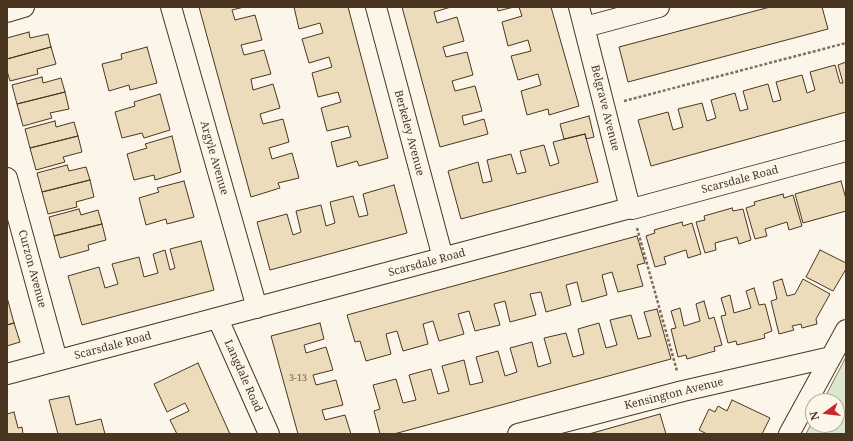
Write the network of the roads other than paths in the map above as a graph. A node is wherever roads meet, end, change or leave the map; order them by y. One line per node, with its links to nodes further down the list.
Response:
1 (24, 7): 6 (street)
2 (171, 7): 12 (street, Argyle Avenue)
3 (376, 7): 11 (street, Berkeley Avenue)
4 (579, 7): 7 (street, Belgrave Avenue)
5 (659, 7): 7 (street)
6 (7, 12)
7 (584, 27): 10 (street, Belgrave Avenue)
8 (846, 151): 10 (street, Scarsdale Road)
9 (7, 178): 16 (street, Curzon Avenue)
10 (631, 209): 11 (street, Scarsdale Road)
11 (443, 258): 12 (street, Scarsdale Road)
12 (257, 308): 13 (street, Scarsdale Road)
13 (218, 319): 16 (street, Scarsdale Road); 18 (street, Langdale Road)
14 (846, 330): 15 (street)
15 (831, 358): 19 (street, Kensington Avenue); 20 (street)
16 (57, 360): 17 (street, Scarsdale Road)
17 (7, 374)
18 (269, 434)
19 (518, 434)
20 (789, 434)

